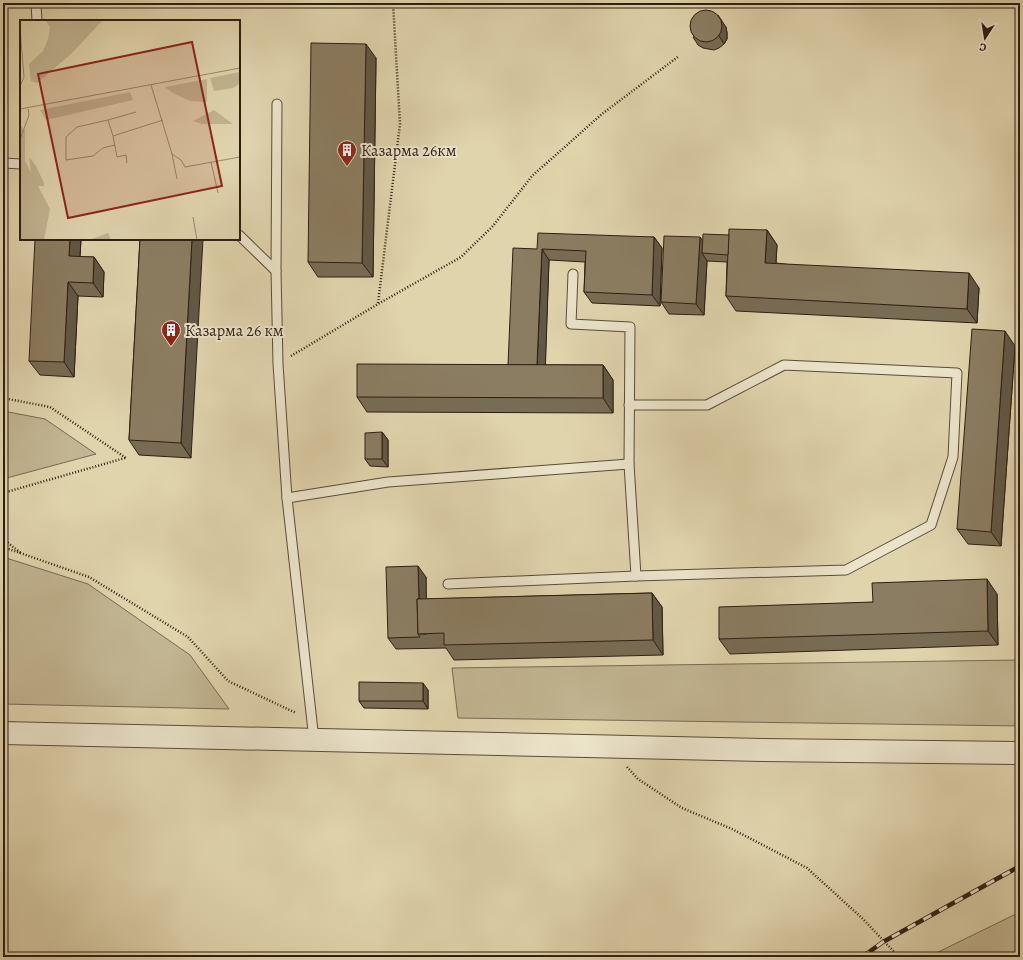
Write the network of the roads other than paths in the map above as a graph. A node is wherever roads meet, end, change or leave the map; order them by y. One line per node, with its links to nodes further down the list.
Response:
1 (36, 3): 2 (lane)
2 (36, 20)
3 (276, 104): 7 (lane)
4 (3, 164): 5 (lane)
5 (20, 164)
6 (240, 237): 7 (lane)
7 (276, 271): 11 (lane)
8 (572, 274): 9 (lane)
9 (629, 405): 10 (lane); 12 (lane)
10 (629, 464): 11 (lane); 12 (lane)
11 (287, 498): 14 (lane)
12 (636, 576): 13 (lane)
13 (448, 584)
14 (313, 730): 15 (street); 16 (street)
15 (3, 733)
16 (1020, 753)

